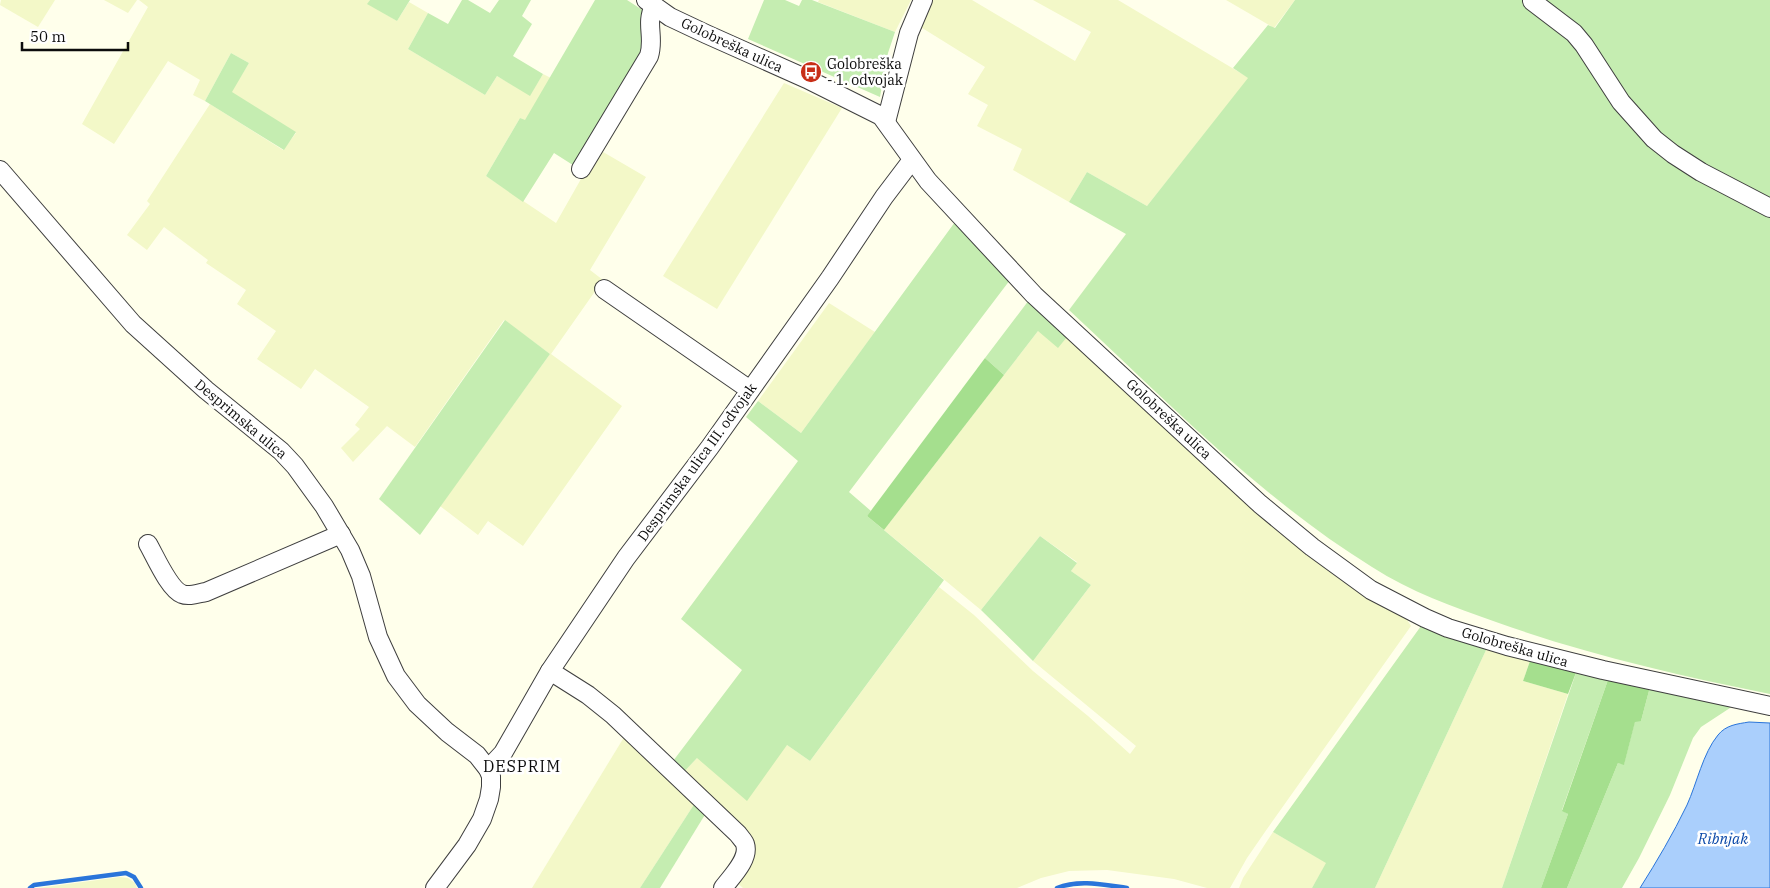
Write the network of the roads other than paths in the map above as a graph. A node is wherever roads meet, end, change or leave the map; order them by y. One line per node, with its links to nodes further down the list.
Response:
1 (923, 0): 4 (street)
2 (1532, 1): 8 (street)
3 (650, 3): 4 (street, Golobreška ulica); 7 (street)
4 (886, 122): 5 (street, Golobreška ulica)
5 (912, 160): 10 (street, Desprimska ulica III. odvojak); 14 (street, Golobreška ulica)
6 (0, 170): 11 (street, Desprimska ulica)
7 (581, 170)
8 (1770, 208)
9 (604, 289): 10 (street)
10 (750, 390): 13 (street, Desprimska ulica III. odvojak)
11 (341, 534): 12 (street); 15 (street, Desprimska ulica)
12 (148, 544)
13 (550, 671): 15 (street, Desprimska ulica III. odvojak); 17 (street)
14 (1770, 706)
15 (488, 768): 16 (street)
16 (435, 888)
17 (723, 888)

